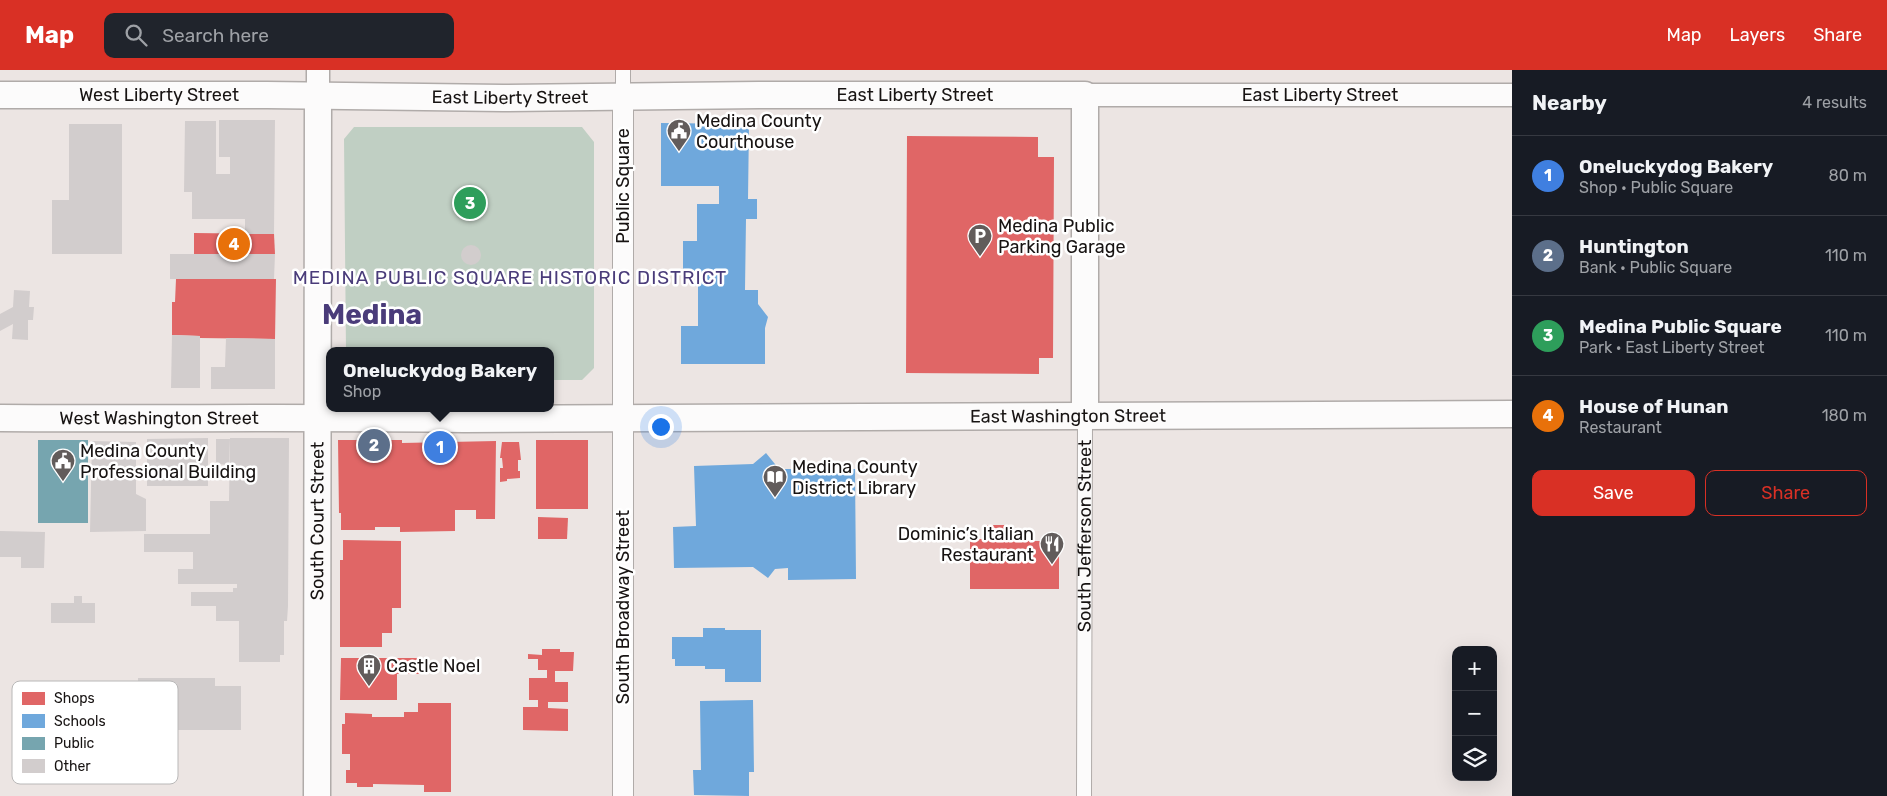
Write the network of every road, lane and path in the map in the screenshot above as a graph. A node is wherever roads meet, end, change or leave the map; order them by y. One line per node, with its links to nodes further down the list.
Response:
1 (318, 70): 6 (main road)
2 (623, 70): 7 (street)
3 (0, 95): 6 (highway, West Liberty Street)
4 (1085, 95): 5 (main road, East Liberty Street); 7 (highway, East Liberty Street); 9 (highway, South Jefferson Street)
5 (1512, 95)
6 (318, 97): 7 (highway, East Liberty Street); 10 (highway, South Court Street)
7 (623, 97): 12 (main road, Public Square)
8 (1512, 414): 9 (highway, East Washington Street)
9 (1085, 416): 12 (highway, East Washington Street); 15 (street, South Jefferson Street)
10 (317, 417): 11 (highway, West Washington Street); 12 (highway); 13 (highway, South Court Street)
11 (0, 418)
12 (624, 418): 14 (main road, South Broadway Street)
13 (317, 796)
14 (623, 796)
15 (1084, 796)

